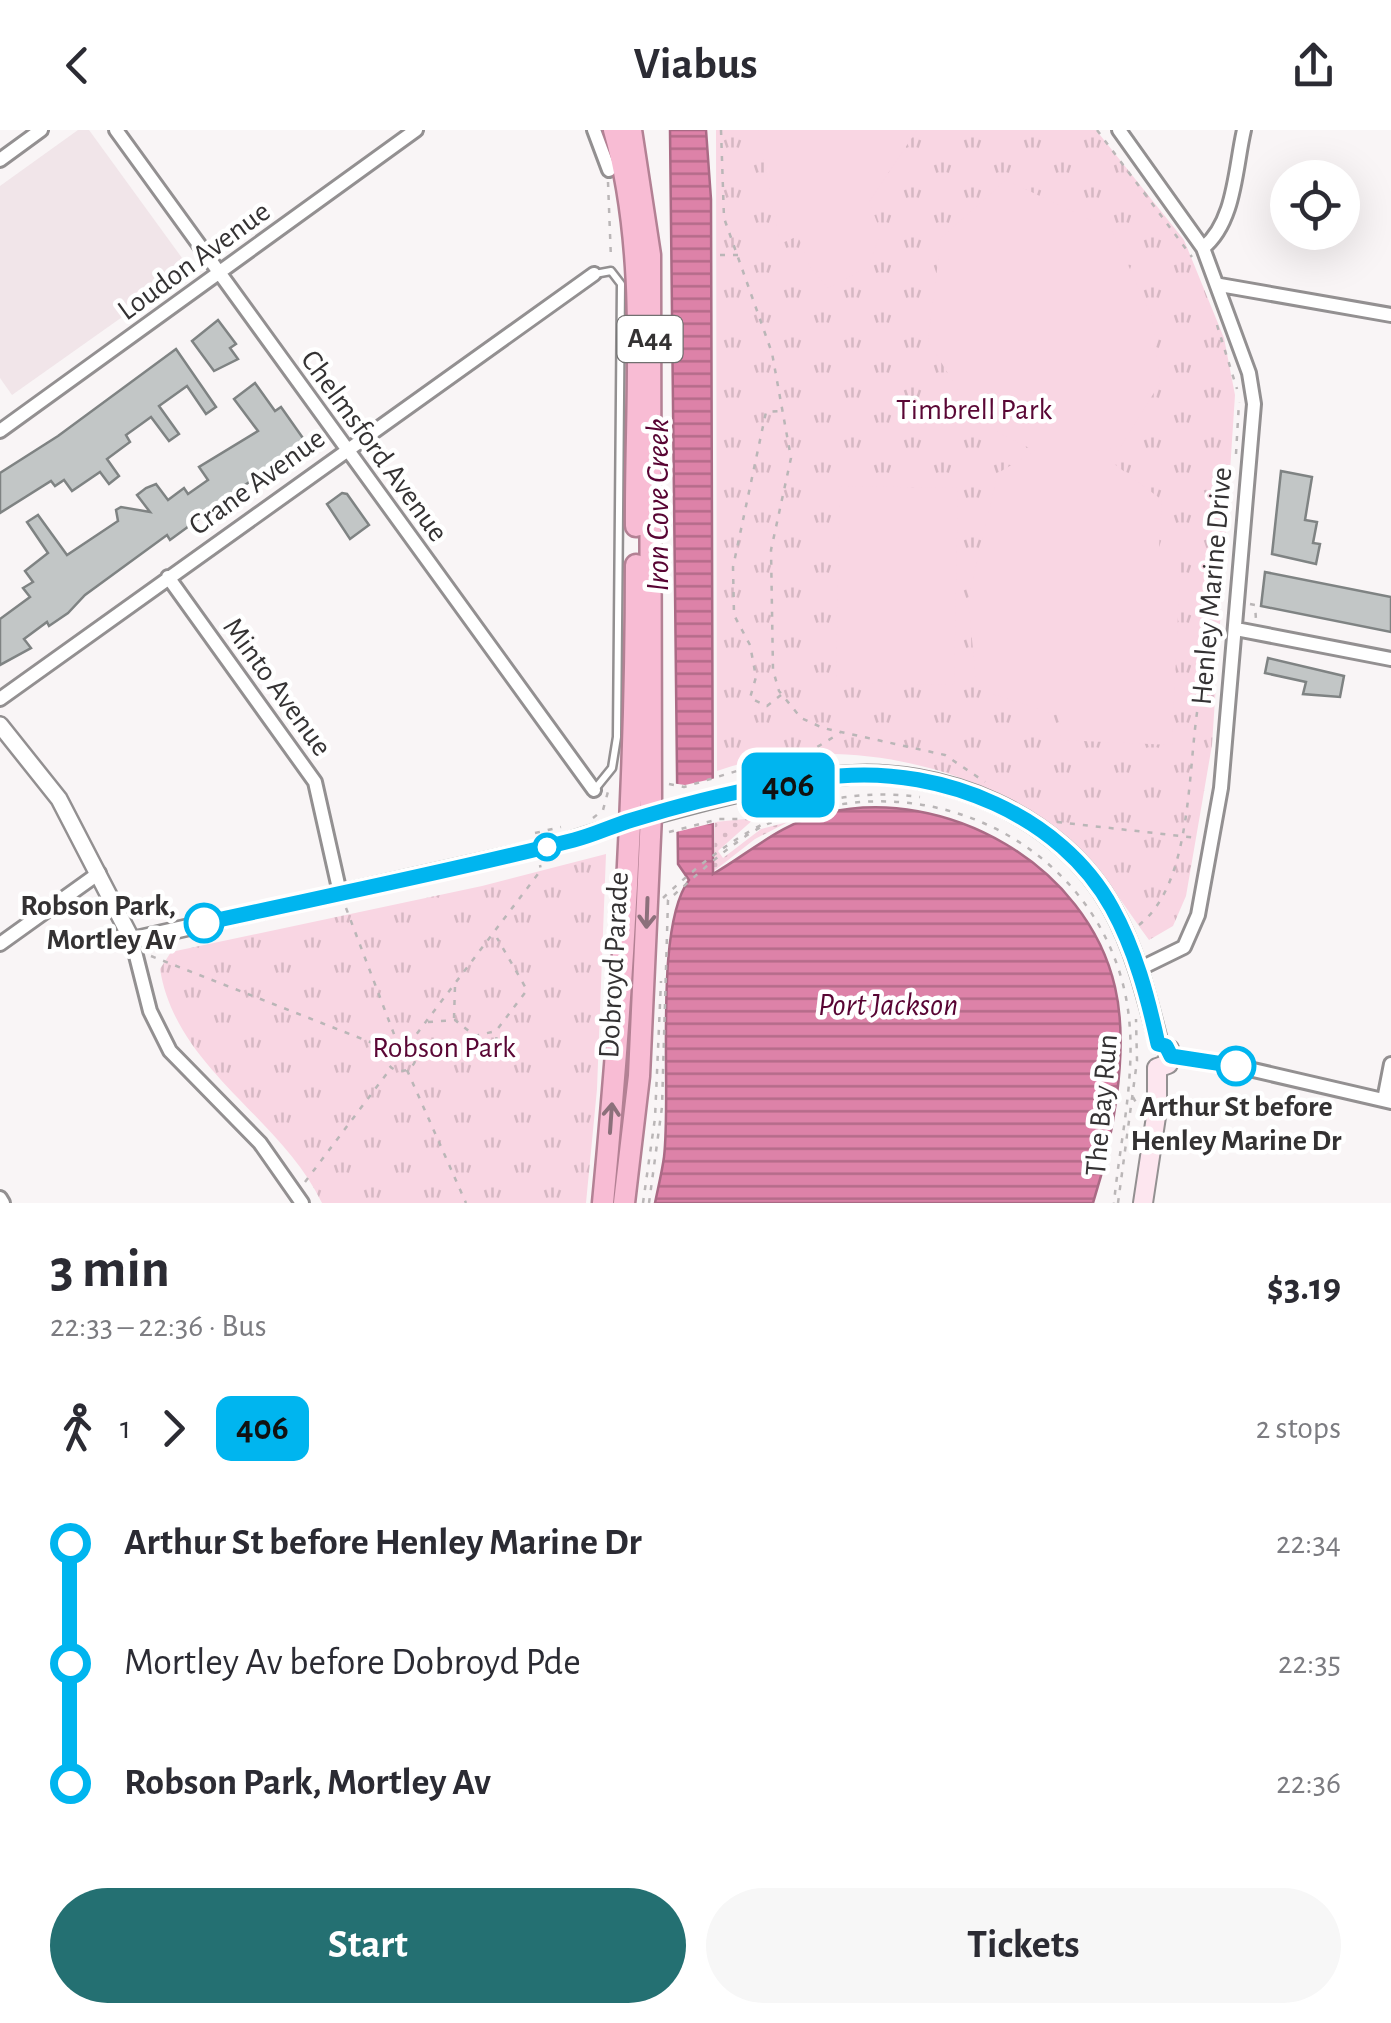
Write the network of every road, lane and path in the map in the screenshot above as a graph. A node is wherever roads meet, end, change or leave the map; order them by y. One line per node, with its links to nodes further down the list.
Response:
1 (41, 130): 11 (street)
2 (116, 130): 19 (street, Chelmsford Avenue)
3 (416, 130): 19 (street, Loudon Avenue)
4 (594, 130): 13 (street)
5 (614, 130): 47 (highway, Dobroyd Parade / A44)
6 (630, 130): 43 (highway, Dobroyd Parade / A44)
7 (722, 130): 16 (path)
8 (1097, 130): 17 (path)
9 (1120, 130): 14 (street, Henley Marine Drive)
10 (1244, 130): 14 (street)
11 (25, 135): 12 (street)
12 (0, 160)
13 (609, 170): 18 (path)
14 (1203, 248): 21 (street, Henley Marine Drive)
15 (720, 255): 16 (path)
16 (739, 255): 24 (path)
17 (1197, 265)
18 (612, 270): 20 (lane); 40 (lane)
19 (219, 274): 25 (street, Loudon Avenue); 26 (street, Chelmsford Avenue)
20 (594, 274): 26 (street, Crane Avenue)
21 (1220, 285): 22 (street); 32 (street, Henley Marine Drive)
22 (1391, 315)
23 (1216, 324): 27 (path)
24 (784, 411): 34 (path); 34 (path)
25 (0, 431)
26 (345, 449): 28 (street, Crane Avenue); 40 (street, Chelmsford Avenue)
27 (1236, 455)
28 (168, 578): 35 (street, Crane Avenue); 57 (street, Minto Avenue)
29 (1255, 604): 31 (path)
30 (1222, 618): 52 (path)
31 (1256, 620)
32 (1236, 629): 33 (street); 54 (street, Henley Marine Drive)
33 (1391, 659)
34 (782, 695): 37 (path)
35 (0, 699)
36 (0, 726): 56 (street)
37 (841, 732): 38 (path); 39 (path)
38 (986, 783)
39 (670, 784)
40 (594, 790)
41 (610, 792): 45 (path)
42 (928, 798): 46 (path)
43 (660, 813): 47 (main road); 65 (main road); 89 (highway, Dobroyd Parade / A44, one-way to 89)
44 (990, 818): 50 (path)
45 (588, 820)
46 (767, 821): 51 (path); 58 (path); 62 (path, The Bay Run)
47 (627, 822): 55 (street); 88 (highway, Dobroyd Parade / A44, one-way to 47)
48 (1054, 822): 52 (path)
49 (570, 825): 55 (path)
50 (1012, 829)
51 (668, 832)
52 (1183, 835): 54 (path); 60 (path)
53 (1023, 836): 62 (path)
54 (1212, 842): 65 (street, Henley Marine Drive)
55 (537, 849): 57 (street); 61 (path)
56 (99, 873): 63 (street); 64 (street)
57 (340, 893): 64 (street); 71 (path)
58 (672, 894): 59 (path); 90 (path)
59 (662, 901)
60 (1135, 929)
61 (495, 935): 66 (path); 69 (path)
62 (1110, 941): 76 (path); 80 (path, The Bay Run)
63 (0, 944)
64 (133, 945): 74 (path); 86 (street)
65 (1137, 970): 76 (main road)
66 (456, 985): 67 (path); 68 (path)
67 (454, 1020): 68 (path); 70 (path)
68 (427, 1022): 73 (path)
69 (496, 1031): 70 (path); 72 (path)
70 (475, 1036): 75 (path)
71 (397, 1042): 73 (path); 74 (path)
72 (496, 1042)
73 (409, 1044): 79 (path)
74 (388, 1049): 78 (path)
75 (488, 1055)
76 (1154, 1056): 80 (path); 81 (street); 92 (main road)
77 (1391, 1064): 81 (street)
78 (392, 1068): 79 (path); 86 (path)
79 (407, 1070): 87 (path)
80 (1128, 1096): 82 (path); 84 (path, The Bay Run); 85 (path, The Bay Run)
81 (1387, 1101)
82 (1140, 1110)
83 (1138, 1137): 84 (path)
84 (1124, 1145): 85 (path); 91 (path, The Bay Run)
85 (1118, 1148): 91 (path, The Bay Run)
86 (297, 1200)
87 (466, 1203)
88 (603, 1203)
89 (624, 1203)
90 (648, 1203)
91 (1116, 1203)
92 (1143, 1203)

